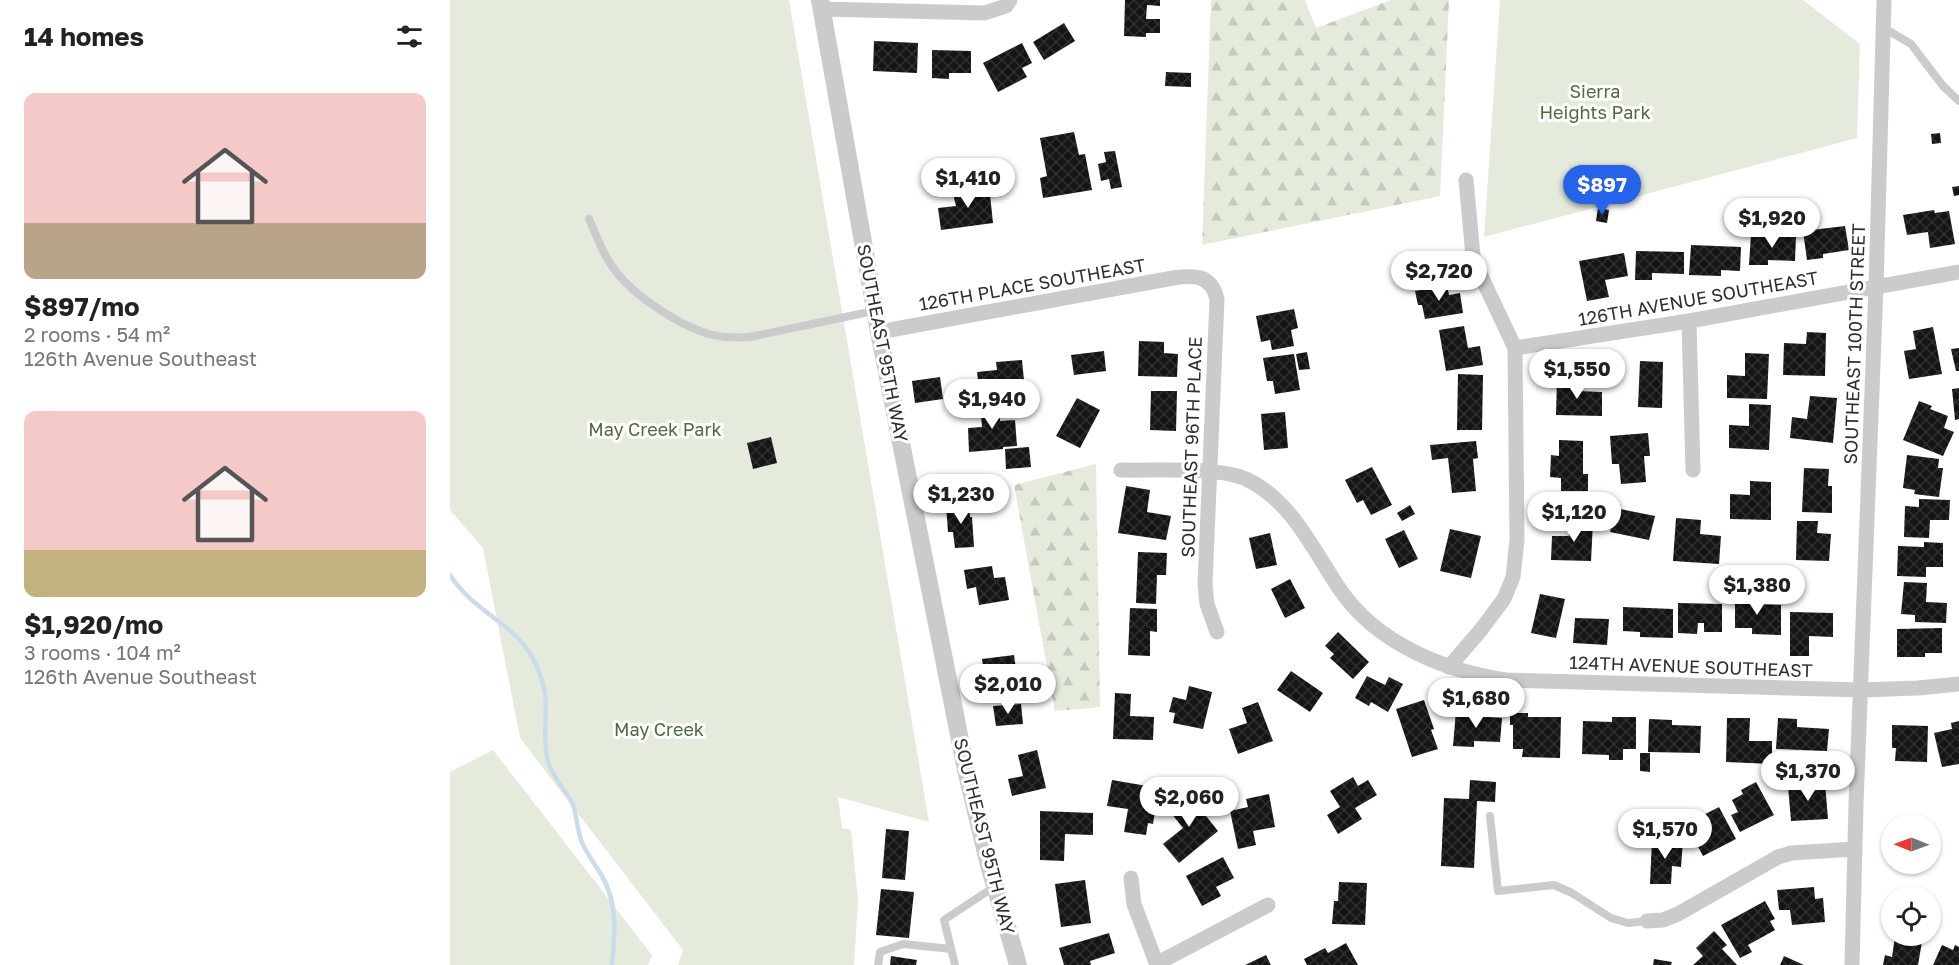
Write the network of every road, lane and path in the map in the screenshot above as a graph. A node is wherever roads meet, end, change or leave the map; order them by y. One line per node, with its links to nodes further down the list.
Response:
1 (1010, 0): 3 (street)
2 (1884, 0): 4 (street, SOUTHEAST 100TH STREET)
3 (821, 4): 11 (street, SOUTHEAST 95TH WAY)
4 (1883, 28): 5 (lane); 10 (street, SOUTHEAST 100TH STREET)
5 (1959, 101)
6 (1466, 180): 14 (street)
7 (590, 219): 11 (lane)
8 (1959, 272): 10 (street, 126TH AVENUE SOUTHEAST)
9 (1191, 276): 13 (street, 126TH PLACE SOUTHEAST); 17 (street, SOUTHEAST 96TH PLACE)
10 (1876, 287): 12 (street, 126TH AVENUE SOUTHEAST); 21 (street, SOUTHEAST 100TH STREET)
11 (876, 310): 13 (street, SOUTHEAST 95TH WAY)
12 (1689, 321): 14 (street, 126TH AVENUE SOUTHEAST); 16 (street)
13 (879, 332): 25 (street, SOUTHEAST 95TH WAY)
14 (1515, 348): 19 (street)
15 (1121, 470): 17 (street, 124TH AVENUE SOUTHEAST)
16 (1693, 470)
17 (1209, 472): 18 (street, SOUTHEAST 96TH PLACE); 19 (street, 124TH AVENUE SOUTHEAST)
18 (1217, 632)
19 (1449, 667): 21 (street, 124TH AVENUE SOUTHEAST)
20 (1959, 684): 21 (street, 124TH AVENUE SOUTHEAST)
21 (1861, 690): 23 (street, SOUTHEAST 100TH STREET)
22 (1490, 816): 27 (lane)
23 (1855, 849): 27 (street); 33 (street, SOUTHEAST 100TH STREET)
24 (1131, 878): 29 (street)
25 (995, 886): 28 (lane); 32 (street, SOUTHEAST 95TH WAY)
26 (1268, 905): 29 (street)
27 (1647, 921)
28 (951, 949): 30 (lane); 31 (lane)
29 (1157, 964)
30 (878, 965)
31 (955, 965)
32 (1018, 965)
33 (1852, 965)

